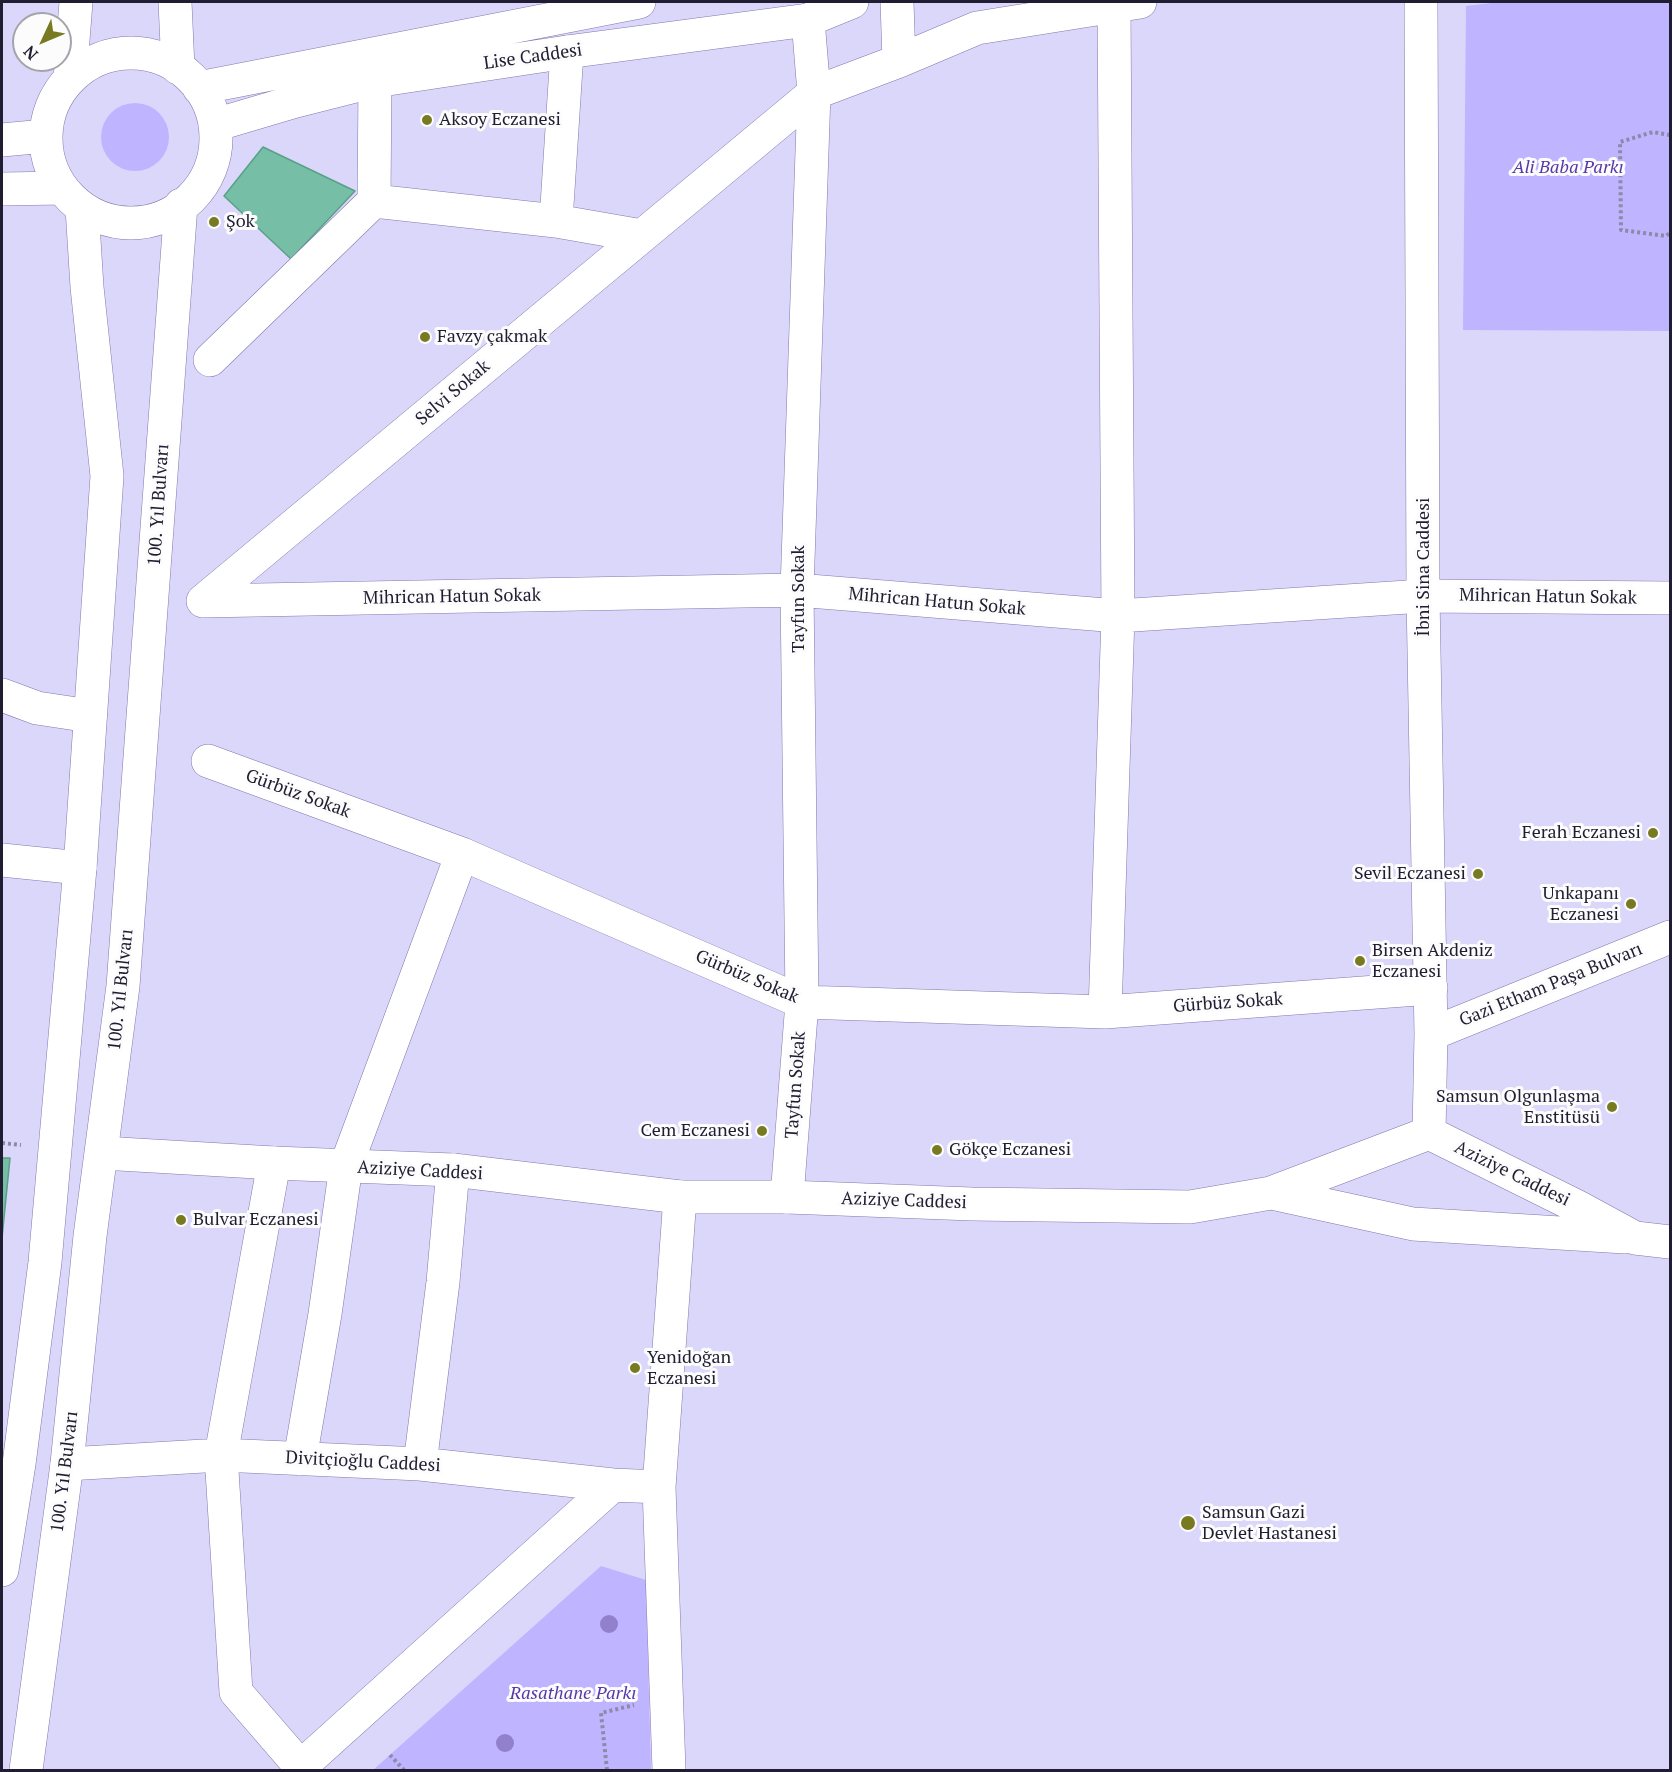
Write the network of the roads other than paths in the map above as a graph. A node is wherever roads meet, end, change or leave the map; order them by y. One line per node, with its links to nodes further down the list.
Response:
1 (76, 2): 13 (street)
2 (175, 2): 12 (street)
3 (639, 2): 8 (street, Lise Caddesi)
4 (852, 2): 9 (street, Lise Caddesi)
5 (897, 2): 11 (street)
6 (1421, 2): 27 (street, İbni Sina Caddesi)
7 (1127, 4): 11 (street); 30 (street)
8 (548, 10): 12 (street, Lise Caddesi)
9 (808, 20): 10 (street, Lise Caddesi); 15 (street, Tayfun Sokak)
10 (567, 52): 14 (street, Lise Caddesi); 23 (street)
11 (899, 61): 15 (street)
12 (188, 78): 13 (street); 16 (street)
13 (70, 79): 17 (street)
14 (375, 81): 16 (street, Lise Caddesi); 21 (street)
15 (814, 93): 24 (street, Selvi Sokak); 26 (street, Tayfun Sokak)
16 (215, 125): 22 (street)
17 (45, 136): 18 (street); 20 (street)
18 (2, 140)
19 (2, 189): 20 (street)
20 (72, 198): 22 (street); 32 (street)
21 (374, 201): 23 (street); 25 (street)
22 (181, 206): 43 (street, 100. Yıl Bulvarı)
23 (556, 221): 24 (street)
24 (642, 236): 29 (street, Selvi Sokak)
25 (210, 360)
26 (797, 590): 29 (street, Mihrican Hatun Sokak); 30 (street, Mihrican Hatun Sokak); 39 (street, Tayfun Sokak)
27 (1423, 596): 28 (street, Mihrican Hatun Sokak); 30 (street, Mihrican Hatun Sokak); 38 (street, İbni Sina Caddesi)
28 (1671, 598)
29 (203, 601)
30 (1118, 616): 40 (street)
31 (2, 695): 32 (street)
32 (90, 716): 36 (street)
33 (208, 760): 34 (street, Gürbüz Sokak)
34 (462, 854): 39 (street, Gürbüz Sokak); 45 (street)
35 (2, 860): 36 (street)
36 (80, 868): 58 (street)
37 (1671, 937): 41 (street, Gazi Etham Paşa Bulvarı)
38 (1431, 988): 40 (street, Gürbüz Sokak); 41 (street, İbni Sina Caddesi)
39 (802, 1002): 40 (street, Gürbüz Sokak); 49 (street, Tayfun Sokak)
40 (1105, 1012)
41 (1431, 1034): 42 (street, İbni Sina Caddesi)
42 (1429, 1133): 47 (street, Aziziye Caddesi); 50 (street, Aziziye Caddesi)
43 (102, 1153): 44 (street, Aziziye Caddesi); 54 (street, 100. Yıl Bulvarı)
44 (274, 1164): 45 (street, Aziziye Caddesi); 52 (street)
45 (346, 1167): 46 (street, Aziziye Caddesi); 53 (street)
46 (453, 1170): 48 (street, Aziziye Caddesi); 55 (street)
47 (1271, 1192): 49 (street, Aziziye Caddesi); 50 (street)
48 (680, 1197): 49 (street, Aziziye Caddesi); 57 (street)
49 (787, 1197)
50 (1635, 1238): 51 (street, Aziziye Caddesi)
51 (1671, 1242)
52 (221, 1455): 53 (street, Divitçioğlu Caddesi); 54 (street, Divitçioğlu Caddesi); 59 (street)
53 (300, 1459): 55 (street, Divitçioğlu Caddesi)
54 (67, 1464): 60 (street, 100. Yıl Bulvarı)
55 (420, 1464): 56 (street, Divitçioğlu Caddesi)
56 (613, 1485): 57 (street, Divitçioğlu Caddesi); 59 (street)
57 (659, 1487): 61 (street)
58 (2, 1570)
59 (298, 1768)
60 (26, 1770)
61 (669, 1770)

